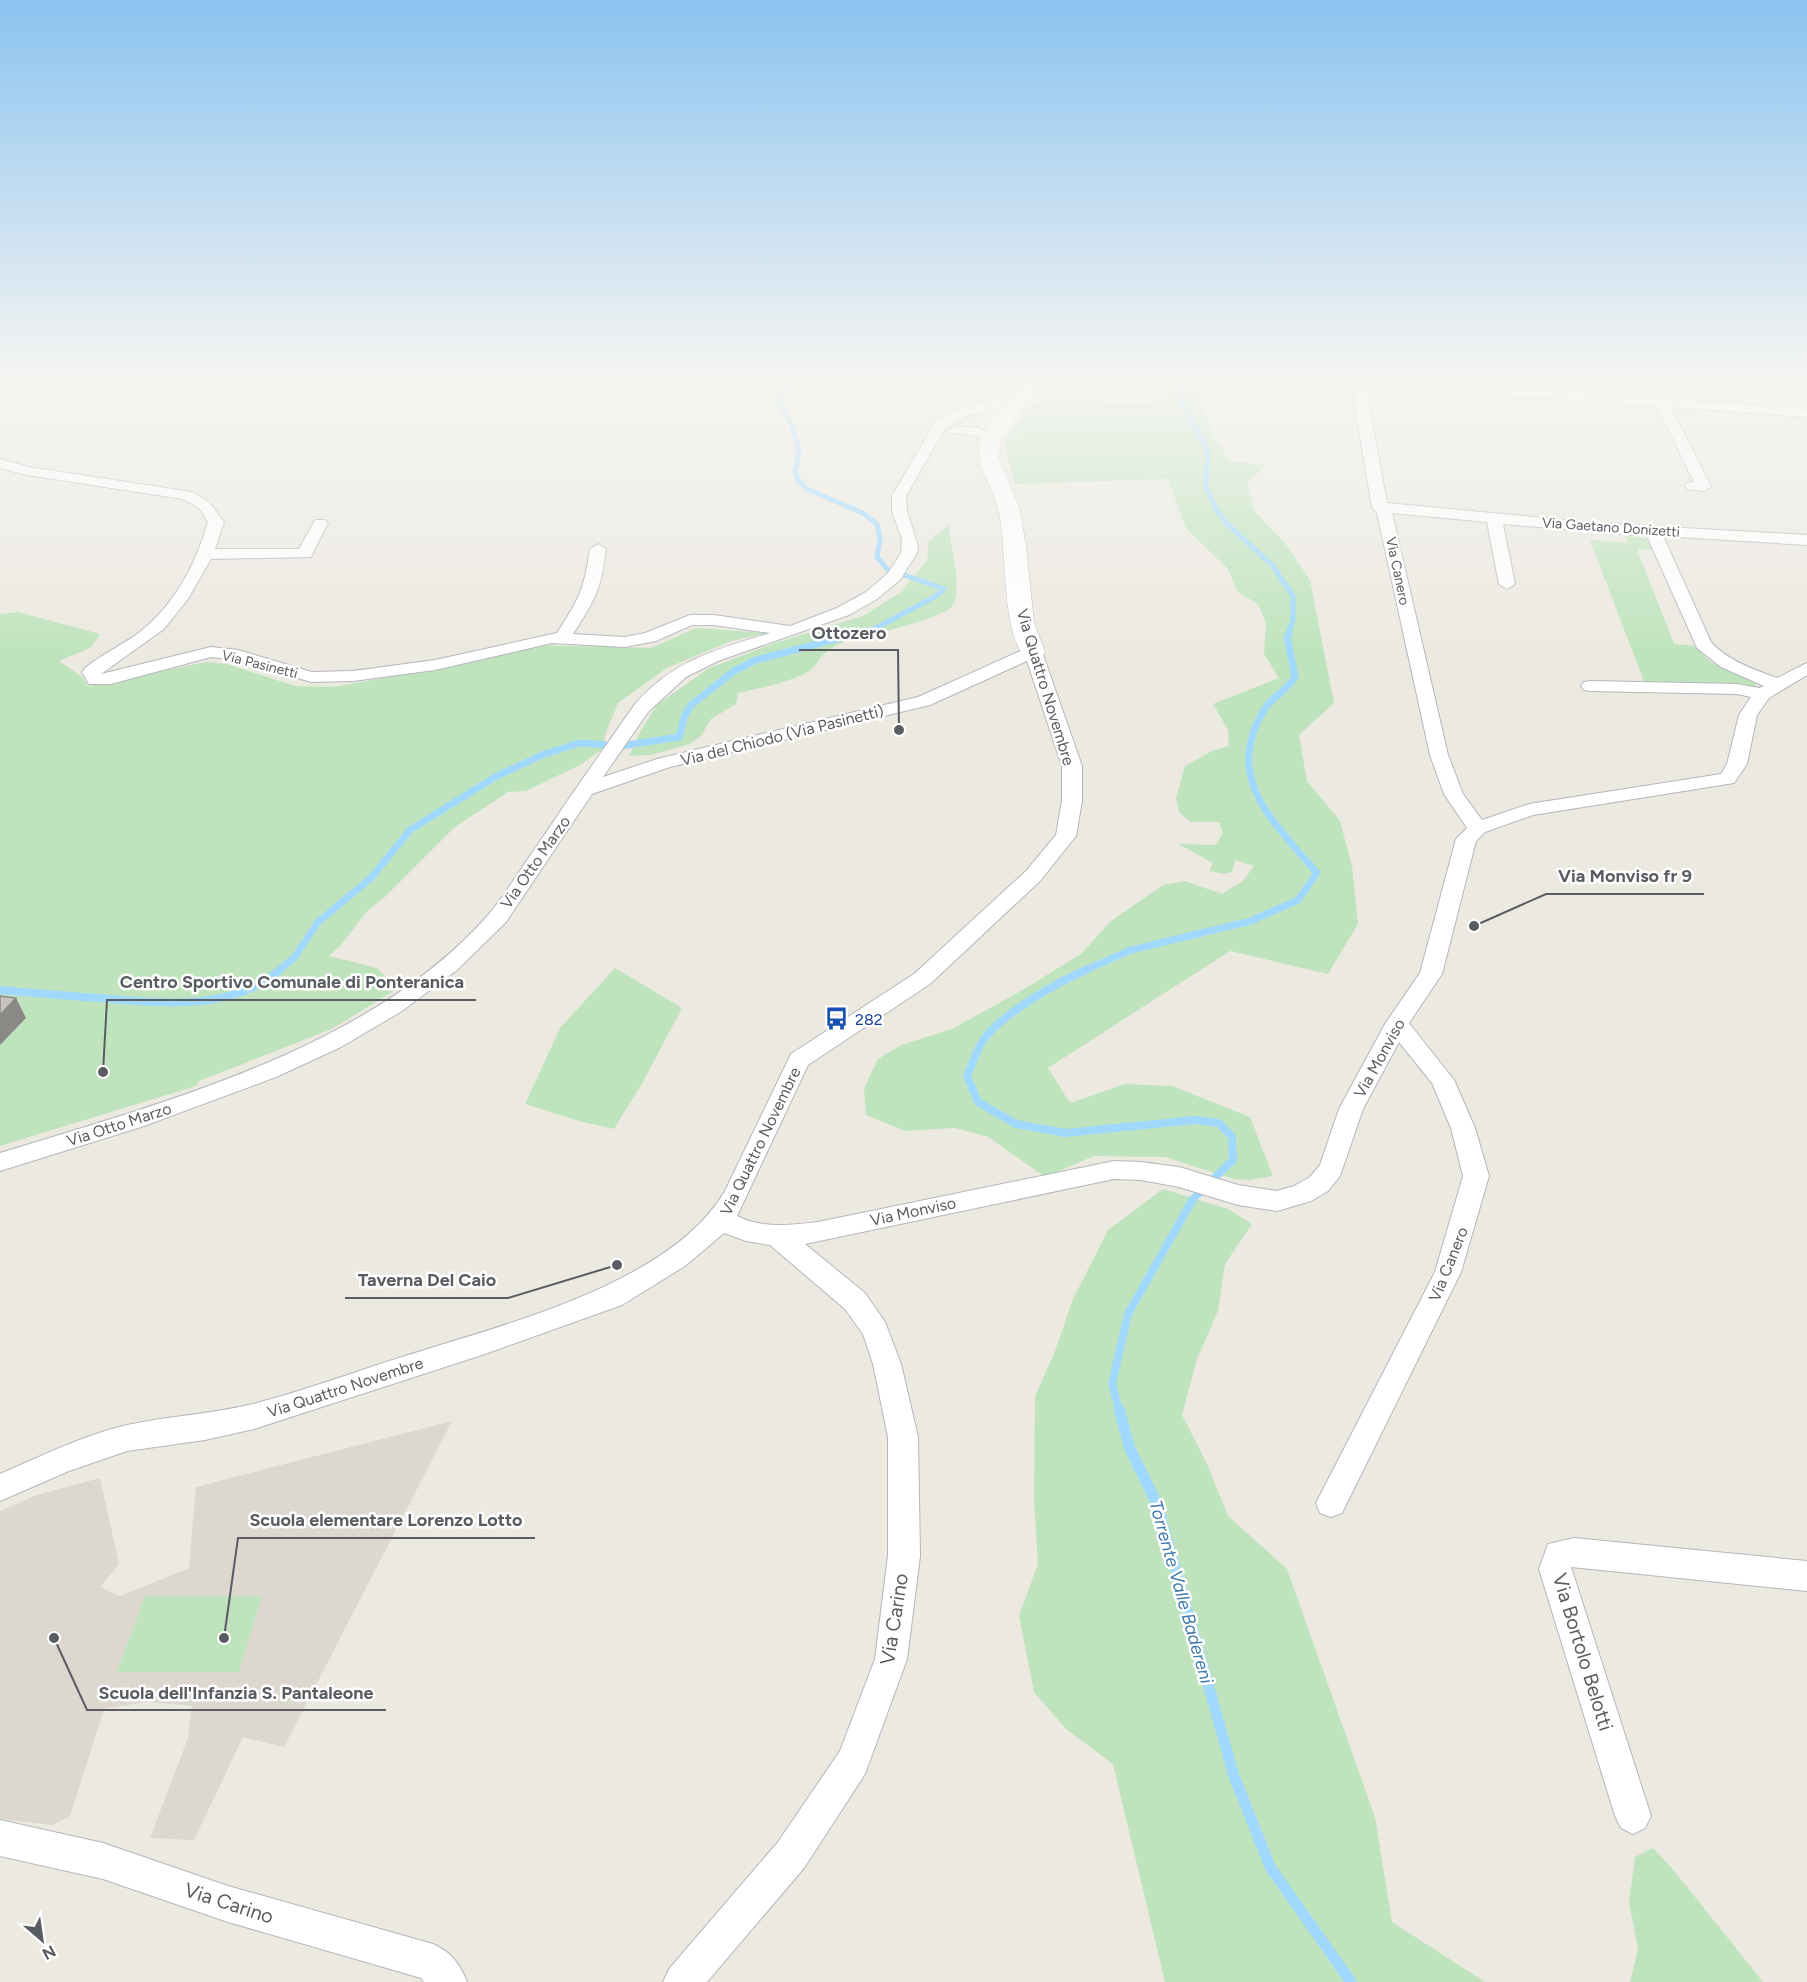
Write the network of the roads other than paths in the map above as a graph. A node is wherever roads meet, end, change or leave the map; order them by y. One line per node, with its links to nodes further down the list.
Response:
1 (15, 467): 13 (street, Via Pasinetti)
2 (915, 467): 15 (street, Via Otto Marzo)
3 (992, 467): 17 (street, Via Quattro Novembre)
4 (1373, 467): 7 (street, Via Canero)
5 (1694, 467): 6 (street)
6 (1692, 486)
7 (1380, 507): 8 (street, Via Gaetano Donizetti); 24 (street, Via Canero)
8 (1494, 518): 10 (street, Via Gaetano Donizetti); 14 (street)
9 (320, 523): 13 (street)
10 (1653, 531): 11 (street, Via Gaetano Donizetti); 20 (street)
11 (1807, 540)
12 (598, 549): 16 (street)
13 (205, 554): 16 (street, Via Pasinetti)
14 (1507, 585)
15 (788, 631): 16 (street, Via Pasinetti); 21 (street, Via Otto Marzo)
16 (562, 638)
17 (1034, 652): 22 (street, Via del Chiodo (Via Pasinetti)); 27 (street, Via Quattro Novembre)
18 (1807, 668): 20 (street)
19 (1590, 686): 20 (street)
20 (1769, 689): 24 (street)
21 (606, 758): 22 (street); 23 (street, Via Otto Marzo)
22 (664, 764): 23 (street)
23 (585, 790): 26 (street, Via Otto Marzo)
24 (1478, 828): 25 (street, Via Monviso)
25 (1397, 1024): 28 (street, Via Monviso); 30 (street, Via Canero)
26 (0, 1162)
27 (722, 1220): 28 (street); 29 (street, Via Quattro Novembre)
28 (778, 1237): 35 (street, Via Carino)
29 (0, 1488)
30 (1331, 1503)
31 (1807, 1576): 32 (street, Via Bortolo Belotti)
32 (1633, 1816)
33 (0, 1838): 34 (street, Via Carino)
34 (448, 1982)
35 (682, 1982)

